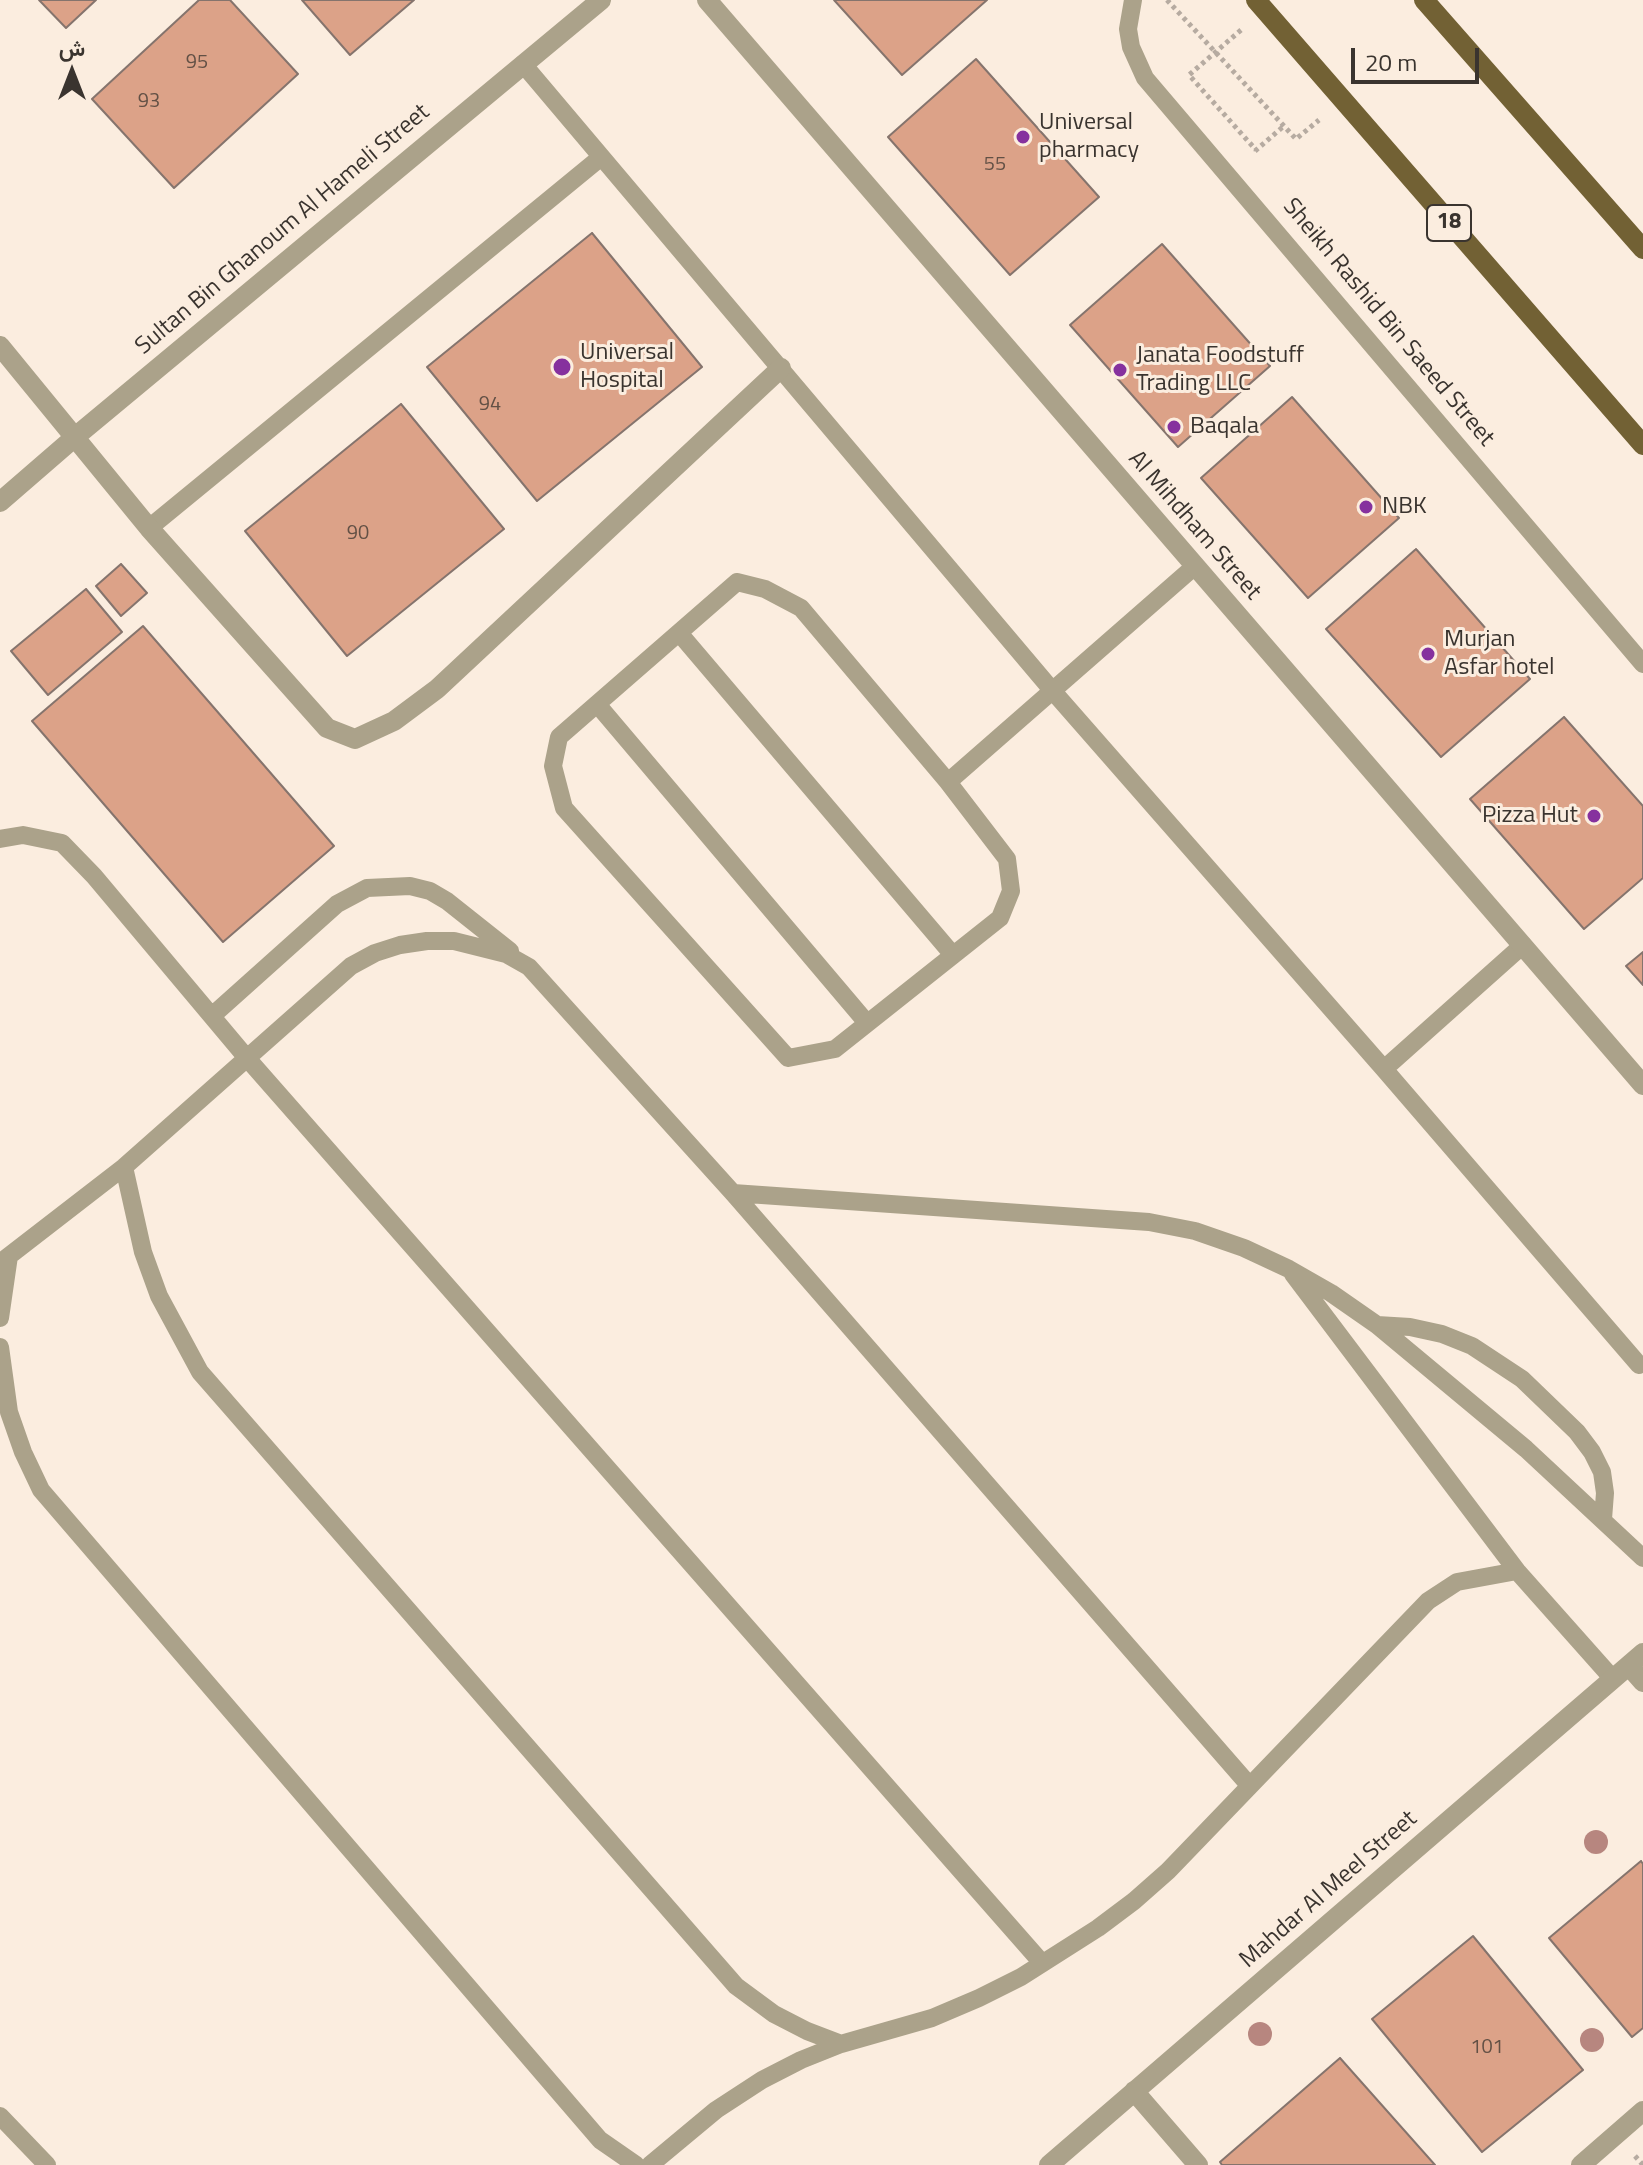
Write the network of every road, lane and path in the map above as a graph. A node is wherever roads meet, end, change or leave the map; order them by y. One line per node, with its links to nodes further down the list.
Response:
1 (601, 0): 8 (street, Sultan Bin Ghanoum Al Hameli Street)
2 (707, 0): 21 (street, Al Mihdham Street)
3 (1133, 0): 13 (lane, Sheikh Rashid Bin Saeed Street)
4 (1167, 0): 10 (path)
5 (1256, 0): 9 (main road, 18)
6 (1424, 0): 14 (main road)
7 (1242, 28): 11 (path)
8 (523, 64): 12 (lane); 17 (street, Sultan Bin Ghanoum Al Hameli Street)
9 (1342, 100): 10 (path); 18 (main road, 18)
10 (1285, 125): 11 (path)
11 (1256, 150): 13 (path)
12 (600, 158): 16 (lane); 20 (lane)
13 (1227, 174): 23 (lane, Sheikh Rashid Bin Saeed Street)
14 (1643, 249)
15 (0, 346): 17 (street)
16 (781, 368): 20 (street); 24 (lane)
17 (75, 437): 19 (street, Sultan Bin Ghanoum Al Hameli Street); 20 (street)
18 (1643, 445)
19 (0, 502)
20 (149, 528)
21 (1195, 566): 24 (lane); 28 (street, Al Mihdham Street)
22 (680, 634): 25 (lane); 26 (lane); 29 (lane)
23 (1643, 664)
24 (1051, 689): 26 (lane); 34 (lane)
25 (597, 704): 32 (lane); 32 (lane)
26 (948, 782): 29 (lane)
27 (0, 839): 31 (lane)
28 (1523, 945): 34 (lane); 35 (street, Al Mihdham Street)
29 (953, 955): 32 (lane)
30 (529, 967): 31 (lane); 33 (lane); 37 (lane)
31 (213, 1015): 33 (lane)
32 (867, 1023)
33 (246, 1057): 36 (lane); 50 (lane)
34 (1384, 1069): 43 (lane)
35 (1643, 1085)
36 (124, 1167): 38 (lane); 51 (lane)
37 (733, 1193): 39 (lane); 49 (lane)
38 (4, 1260): 40 (lane)
39 (1289, 1269): 41 (lane); 46 (lane)
40 (0, 1318)
41 (1377, 1325): 44 (lane); 44 (lane)
42 (0, 1347): 56 (lane)
43 (1639, 1365)
44 (1603, 1519): 45 (lane)
45 (1643, 1558)
46 (1517, 1571): 47 (lane); 49 (lane)
47 (1628, 1666): 48 (street); 52 (street, Mahdar Al Meel Street)
48 (1643, 1682)
49 (1249, 1785): 50 (lane)
50 (1042, 1963): 51 (lane)
51 (841, 2044): 57 (lane)
52 (1134, 2091): 58 (street, Mahdar Al Meel Street); 59 (street)
53 (1643, 2111): 60 (street)
54 (0, 2116): 55 (lane)
55 (47, 2165)
56 (636, 2165)
57 (650, 2165)
58 (1049, 2165)
59 (1198, 2165)
60 (1581, 2165)

